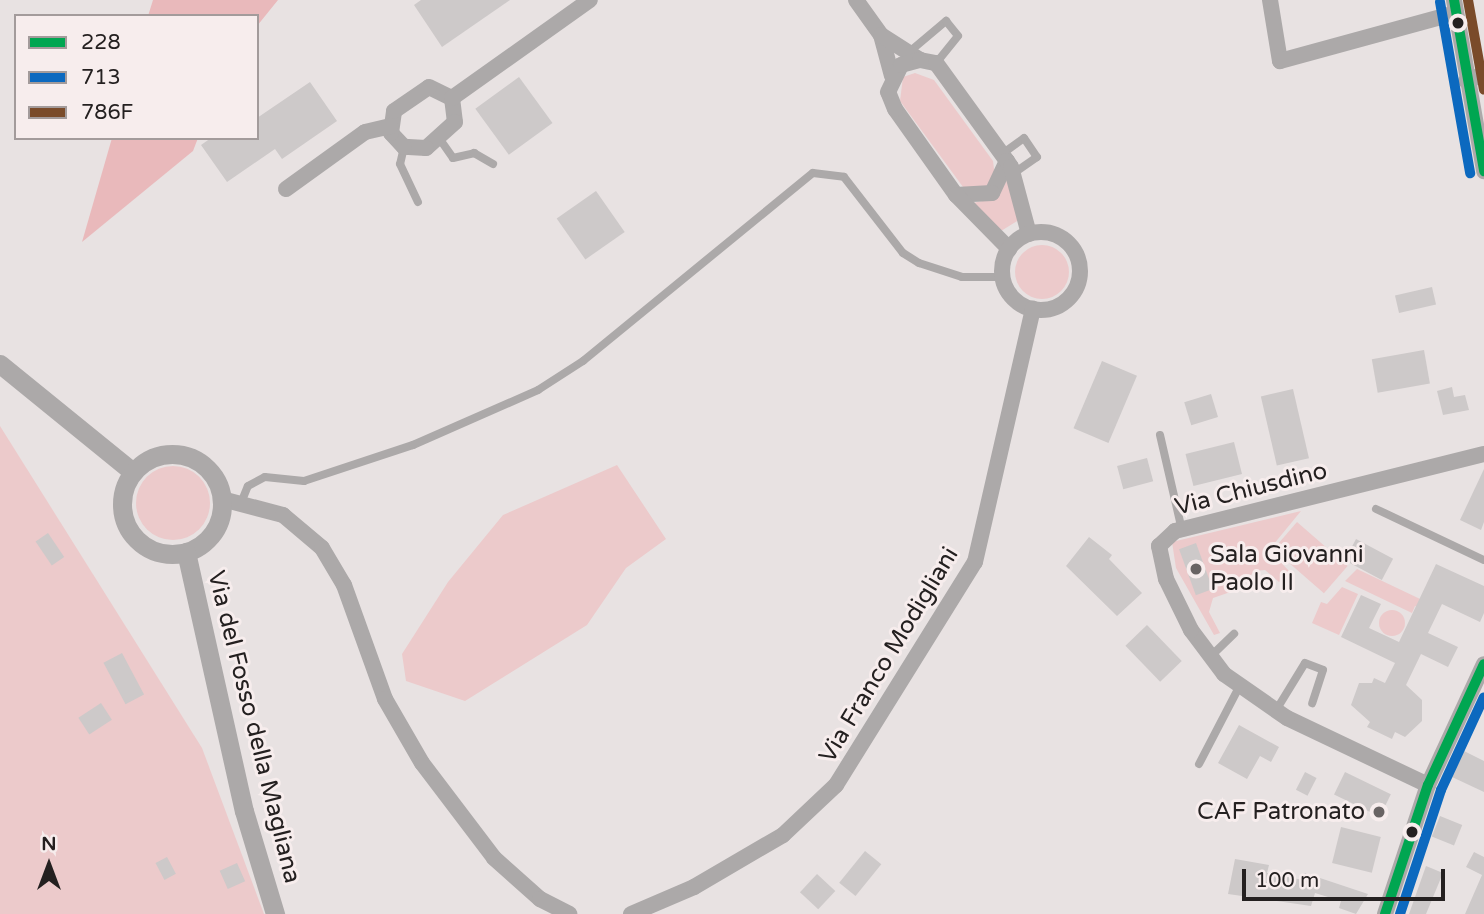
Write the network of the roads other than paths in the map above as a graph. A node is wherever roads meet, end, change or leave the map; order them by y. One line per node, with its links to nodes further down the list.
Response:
1 (590, 0): 10 (street)
2 (856, 0): 5 (street)
3 (1269, 0): 4 (street)
4 (1455, 7): 9 (street)
5 (881, 35): 6 (street); 8 (street)
6 (921, 59): 6 (lane); 8 (street); 14 (street)
7 (1484, 74): 9 (street)
8 (892, 76): 18 (street)
9 (1466, 81): 16 (street)
10 (452, 98): 11 (street); 12 (street)
11 (390, 126): 13 (street); 17 (street)
12 (439, 138): 13 (street); 15 (lane)
13 (404, 147): 19 (lane)
14 (1008, 163): 18 (street); 20 (street)
15 (493, 164)
16 (1484, 171)
17 (286, 189)
18 (956, 195): 21 (street)
19 (418, 201)
20 (1029, 234): 21 (street); 23 (street)
21 (1009, 249): 22 (street)
22 (1002, 277): 23 (street); 28 (lane)
23 (1032, 309): 43 (street, Via Franco Modigliani)
24 (0, 364): 27 (street)
25 (1160, 435): 30 (lane)
26 (1484, 454): 30 (street, Via Chiusdino)
27 (133, 472): 28 (street); 31 (street, Via del Fosso della Magliana)
28 (231, 501): 31 (street, Via del Fosso della Magliana); 42 (street)
29 (1376, 509): 32 (lane)
30 (1182, 530): 34 (street, Via Chiusdino)
31 (186, 552): 41 (street, Via del Fosso della Magliana)
32 (1484, 560)
33 (1234, 634): 34 (lane)
34 (1209, 658): 36 (street, Via Chiusdino)
35 (1484, 664): 40 (street)
36 (1239, 687): 38 (street, Via Chiusdino); 39 (lane)
37 (1312, 704): 38 (lane)
38 (1275, 712): 40 (street, Via Chiusdino)
39 (1199, 764)
40 (1428, 785): 44 (street)
41 (275, 914)
42 (569, 914)
43 (631, 914)
44 (1385, 914)

